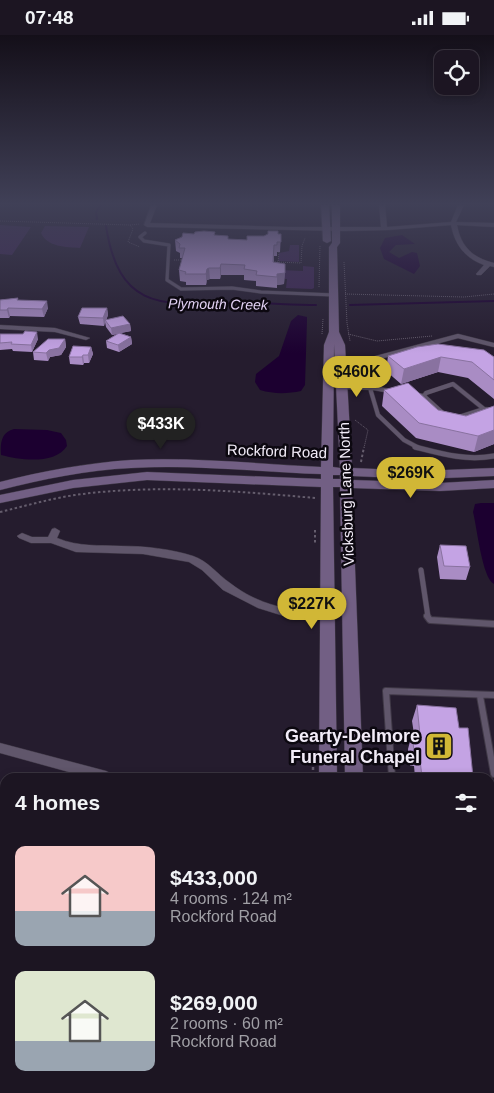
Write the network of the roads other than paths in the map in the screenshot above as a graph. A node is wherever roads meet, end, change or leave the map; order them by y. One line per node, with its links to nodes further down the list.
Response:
1 (168, 254): 6 (lane)
2 (333, 254): 6 (main road, Vicksburg Lane North)
3 (467, 254): 4 (street)
4 (491, 264): 5 (street)
5 (479, 274)
6 (334, 295): 8 (main road, Vicksburg Lane North)
7 (0, 327): 9 (street)
8 (334, 332): 13 (main road, Vicksburg Lane North); 22 (main road, Vicksburg Lane North)
9 (86, 338)
10 (494, 345): 12 (lane)
11 (393, 364): 12 (lane)
12 (376, 370): 14 (lane)
13 (343, 387): 14 (lane); 23 (main road, Vicksburg Lane North)
14 (372, 388): 15 (lane); 20 (lane)
15 (398, 392)
16 (407, 394): 17 (lane)
17 (424, 396): 18 (lane); 18 (lane)
18 (484, 409): 19 (lane)
19 (494, 410)
20 (494, 455)
21 (494, 472): 23 (main road, Rockford Road)
22 (327, 476): 23 (main road, Rockford Road); 25 (main road, Rockford Road); 26 (main road, Rockford Road); 29 (main road, Vicksburg Lane North)
23 (346, 477): 24 (main road, Rockford Road); 36 (main road, Vicksburg Lane North)
24 (494, 484)
25 (0, 486)
26 (0, 499)
27 (22, 536): 29 (street)
28 (421, 570): 30 (lane)
29 (327, 616): 35 (main road, Vicksburg Lane North)
30 (494, 624)
31 (494, 695): 32 (lane)
32 (480, 696): 37 (lane); 38 (lane)
33 (0, 748): 34 (street)
34 (91, 773)
35 (328, 773)
36 (354, 773)
37 (392, 773)
38 (494, 773)

